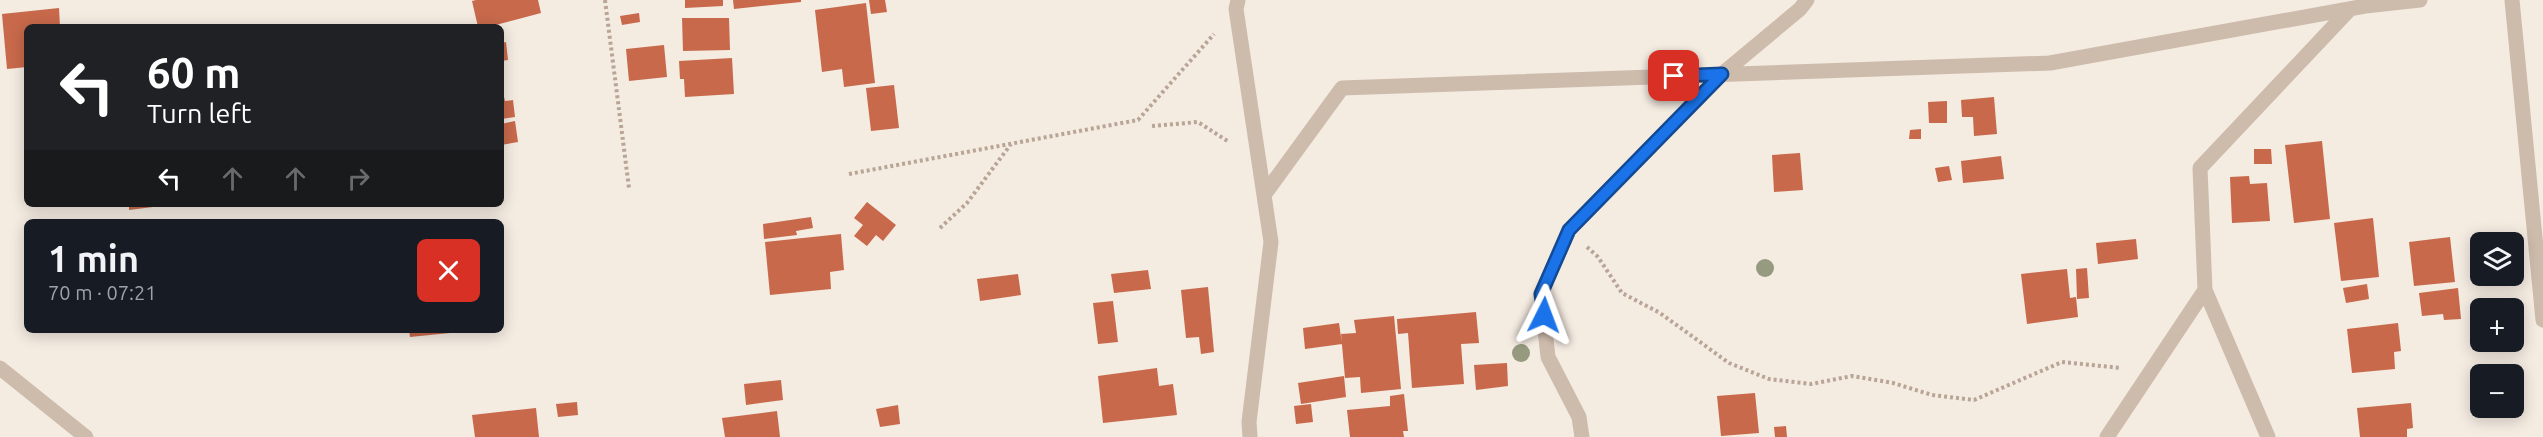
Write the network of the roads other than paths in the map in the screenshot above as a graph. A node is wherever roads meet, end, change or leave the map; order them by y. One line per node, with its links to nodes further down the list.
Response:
1 (1807, 0): 6 (street)
2 (2420, 0): 5 (street)
3 (2512, 0): 9 (street)
4 (1237, 4): 7 (street)
5 (2350, 9): 6 (street); 8 (street)
6 (1722, 74): 7 (street); 13 (street)
7 (1264, 195): 12 (street)
8 (2205, 290): 14 (street); 15 (street)
9 (2543, 320)
10 (0, 368): 11 (street)
11 (86, 437)
12 (1250, 437)
13 (1582, 437)
14 (2107, 437)
15 (2268, 437)

